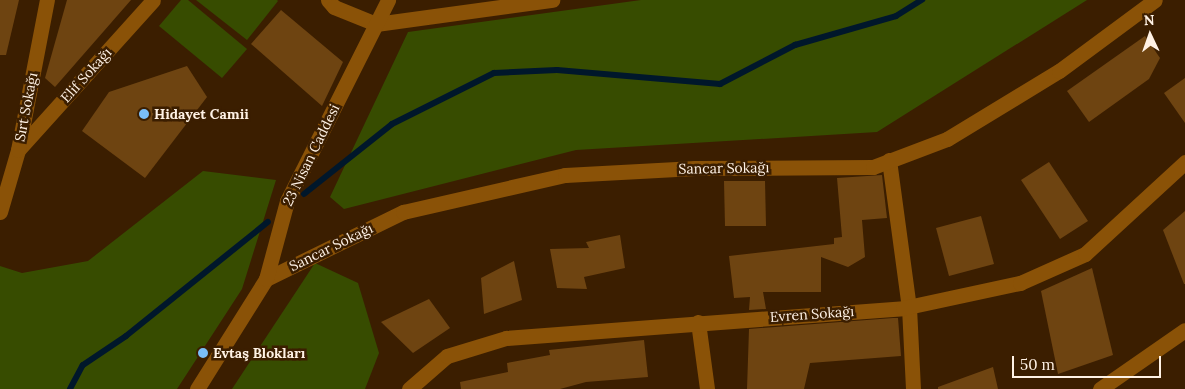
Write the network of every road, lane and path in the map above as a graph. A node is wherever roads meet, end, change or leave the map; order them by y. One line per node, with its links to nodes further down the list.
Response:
1 (48, 0): 8 (street, Sırt Sokağı)
2 (154, 0): 8 (street, Elif Sokağı)
3 (328, 0): 7 (street)
4 (388, 0): 7 (street, 23 Nisan Caddesi)
5 (552, 0): 7 (street)
6 (1155, 0): 9 (street, Sancar Sokağı)
7 (376, 24): 12 (street, 23 Nisan Caddesi)
8 (18, 150): 11 (street, Sırt Sokağı)
9 (889, 160): 12 (street, Sancar Sokağı); 13 (street)
10 (1185, 162): 13 (street, Evren Sokağı)
11 (0, 212)
12 (266, 279): 16 (street, 23 Nisan Caddesi)
13 (909, 307): 14 (street, Evren Sokağı); 19 (street)
14 (698, 322): 17 (street, Evren Sokağı); 18 (street)
15 (1185, 330): 20 (street)
16 (197, 389)
17 (409, 389)
18 (707, 389)
19 (913, 389)
20 (1100, 389)

